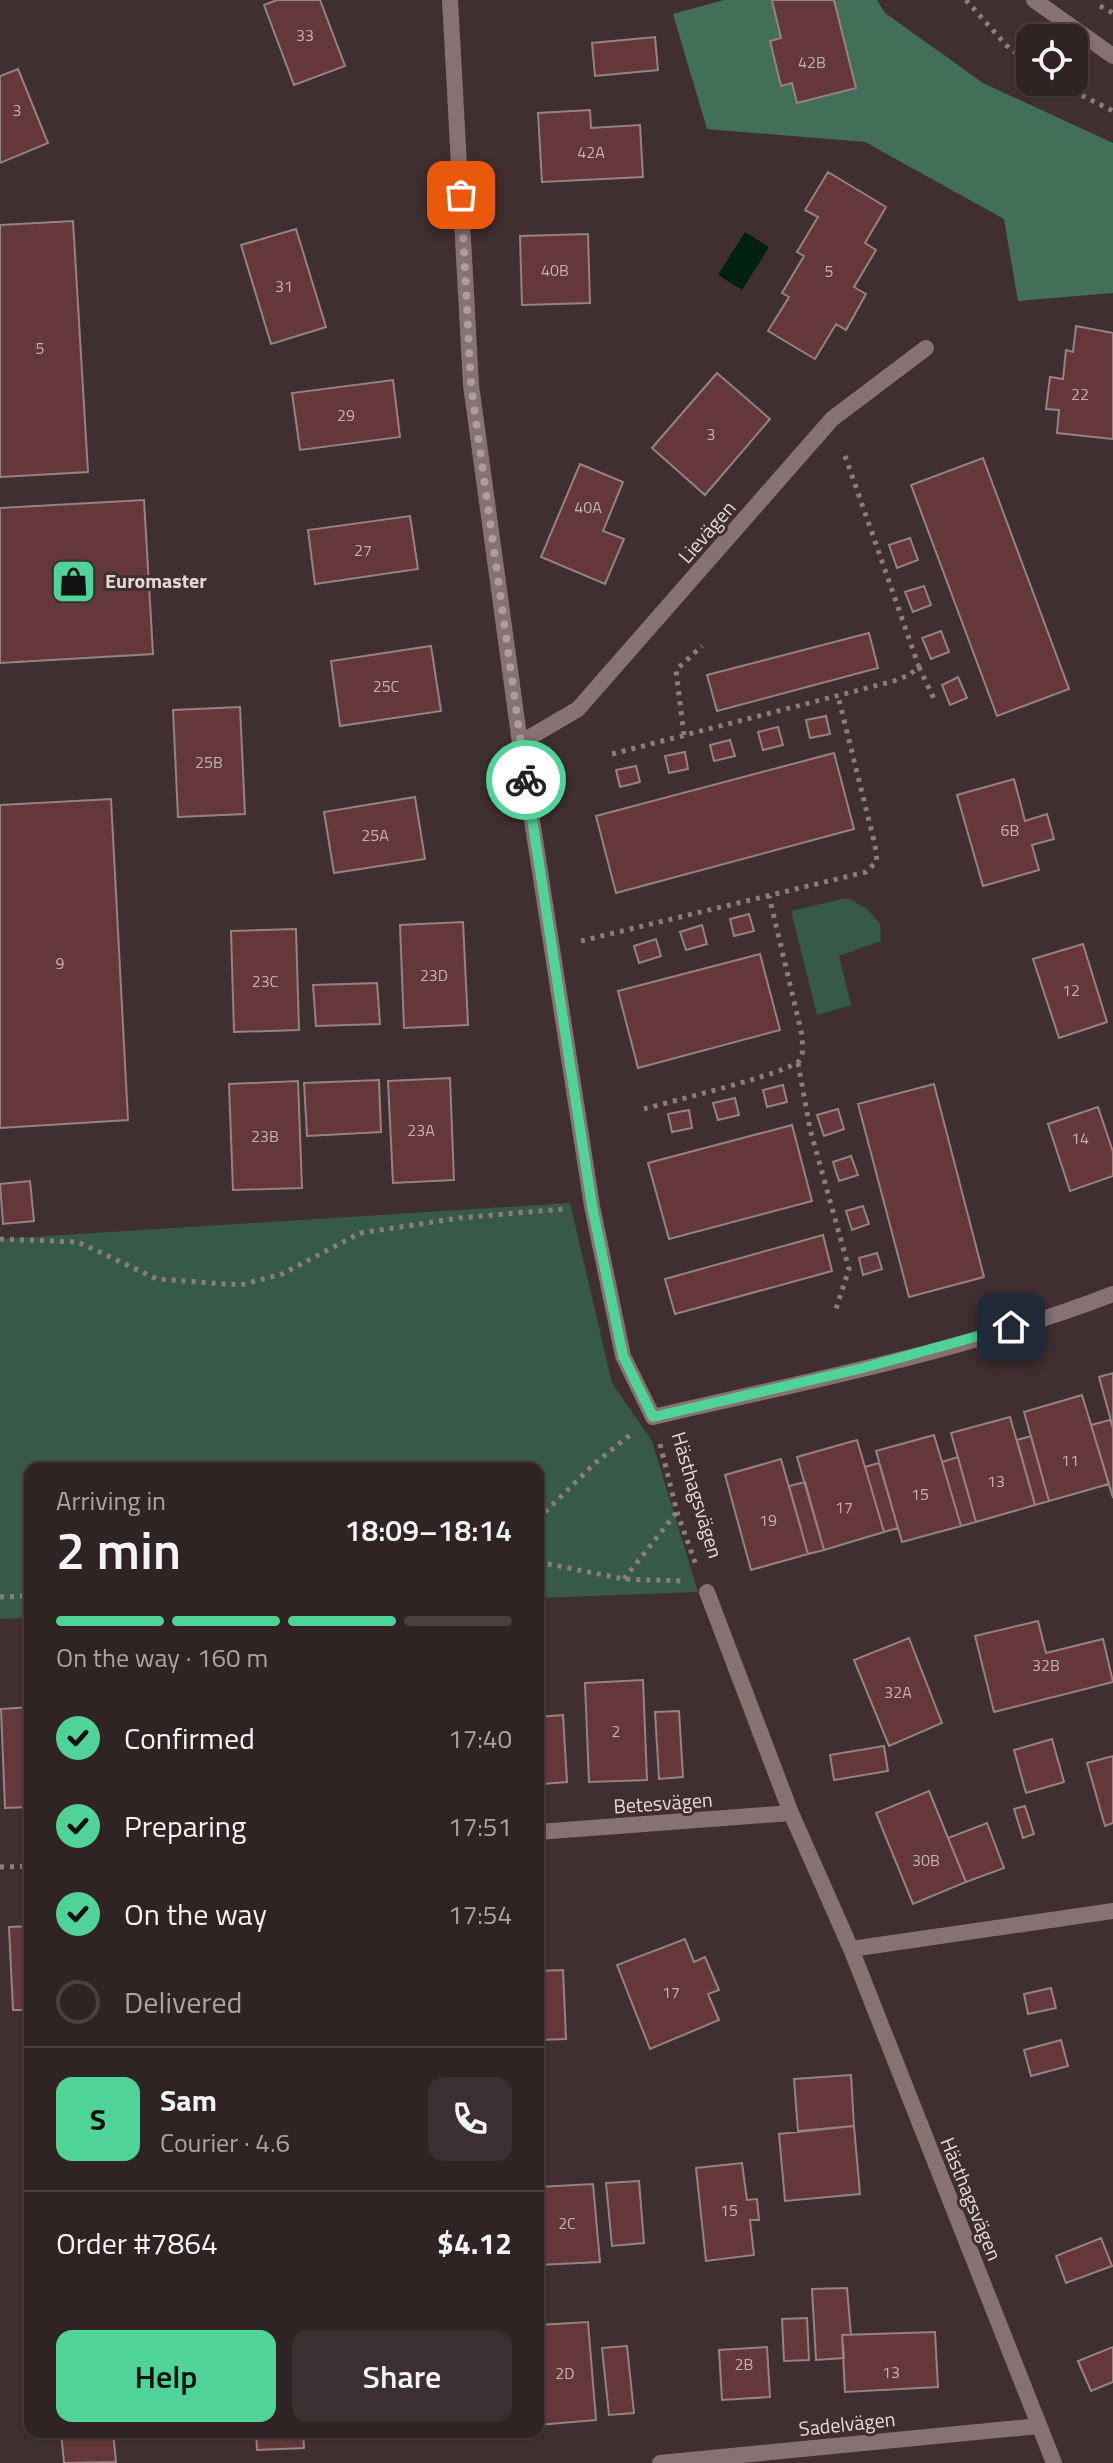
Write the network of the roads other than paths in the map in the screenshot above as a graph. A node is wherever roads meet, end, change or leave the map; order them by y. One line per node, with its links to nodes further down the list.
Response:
1 (450, 0): 5 (street, Hästhagsvägen)
2 (1034, 0): 3 (street)
3 (1113, 56)
4 (926, 348): 5 (street, Lievägen)
5 (520, 743): 6 (street, Hästhagsvägen)
6 (1113, 1294)
7 (707, 1592): 8 (street, Hästhagsvägen)
8 (791, 1813): 9 (street, Betesvägen); 11 (street, Hästhagsvägen)
9 (544, 1832)
10 (1113, 1911): 11 (street)
11 (851, 1949): 12 (street, Hästhagsvägen)
12 (1039, 2426): 13 (street, Sadelvägen); 14 (street, Hästhagsvägen)
13 (660, 2463)
14 (1054, 2463)

